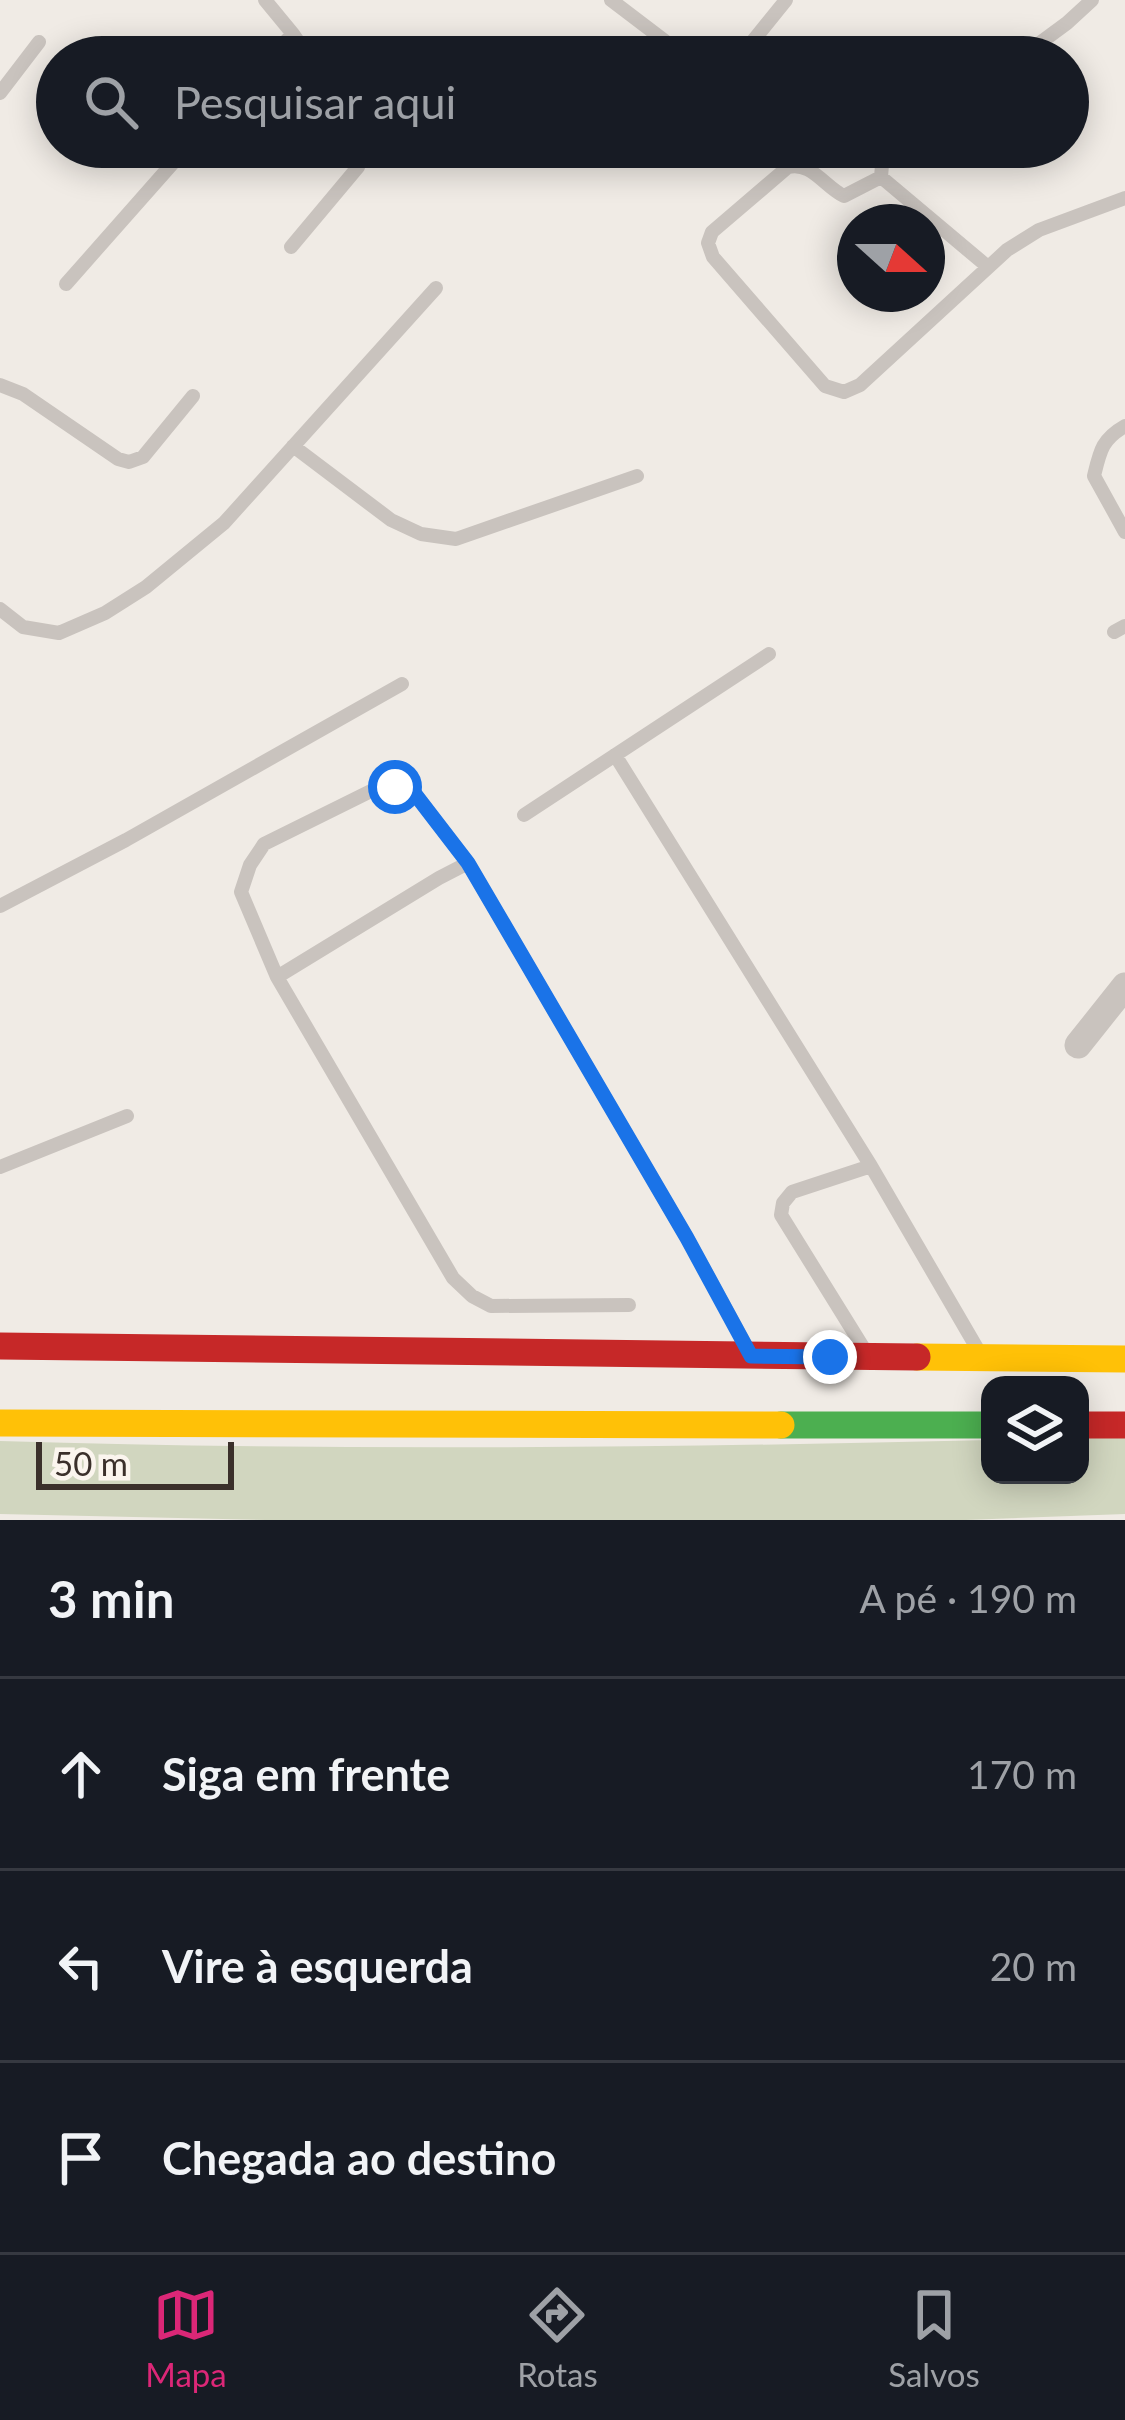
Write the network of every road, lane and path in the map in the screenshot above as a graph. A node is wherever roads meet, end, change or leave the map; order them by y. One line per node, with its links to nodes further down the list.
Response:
1 (265, 0): 5 (lane)
2 (611, 0): 6 (lane)
3 (786, 0): 7 (lane)
4 (1092, 0): 8 (lane)
5 (293, 34)
6 (658, 36)
7 (757, 36)
8 (1047, 36)
9 (36, 47): 10 (lane)
10 (0, 93)
11 (168, 168): 20 (lane)
12 (357, 168): 18 (lane)
13 (787, 168): 19 (lane)
14 (807, 168): 16 (lane)
15 (882, 168): 16 (lane)
16 (881, 177): 19 (lane)
17 (1125, 198): 19 (lane)
18 (292, 247)
19 (988, 267)
20 (66, 284)
21 (436, 288): 25 (lane)
22 (0, 385): 23 (lane)
23 (193, 396)
24 (1125, 426): 27 (lane)
25 (293, 446): 26 (lane); 28 (lane)
26 (637, 476)
27 (1125, 532)
28 (0, 609)
29 (769, 654): 31 (lane)
30 (402, 684): 34 (lane)
31 (615, 754): 32 (lane); 39 (lane)
32 (524, 815)
33 (468, 863): 35 (lane); 35 (lane); 43 (lane)
34 (0, 906)
35 (277, 977): 41 (lane)
36 (1125, 986): 37 (street)
37 (1078, 1045)
38 (128, 1116): 40 (lane)
39 (871, 1166): 44 (lane); 45 (lane)
40 (0, 1167)
41 (628, 1305)
42 (0, 1346): 43 (street)
43 (751, 1356): 44 (street)
44 (869, 1357): 45 (street)
45 (983, 1358): 46 (street)
46 (1125, 1359)
47 (0, 1423): 48 (street)
48 (981, 1425)
49 (1089, 1425): 50 (street)
50 (1125, 1425)

